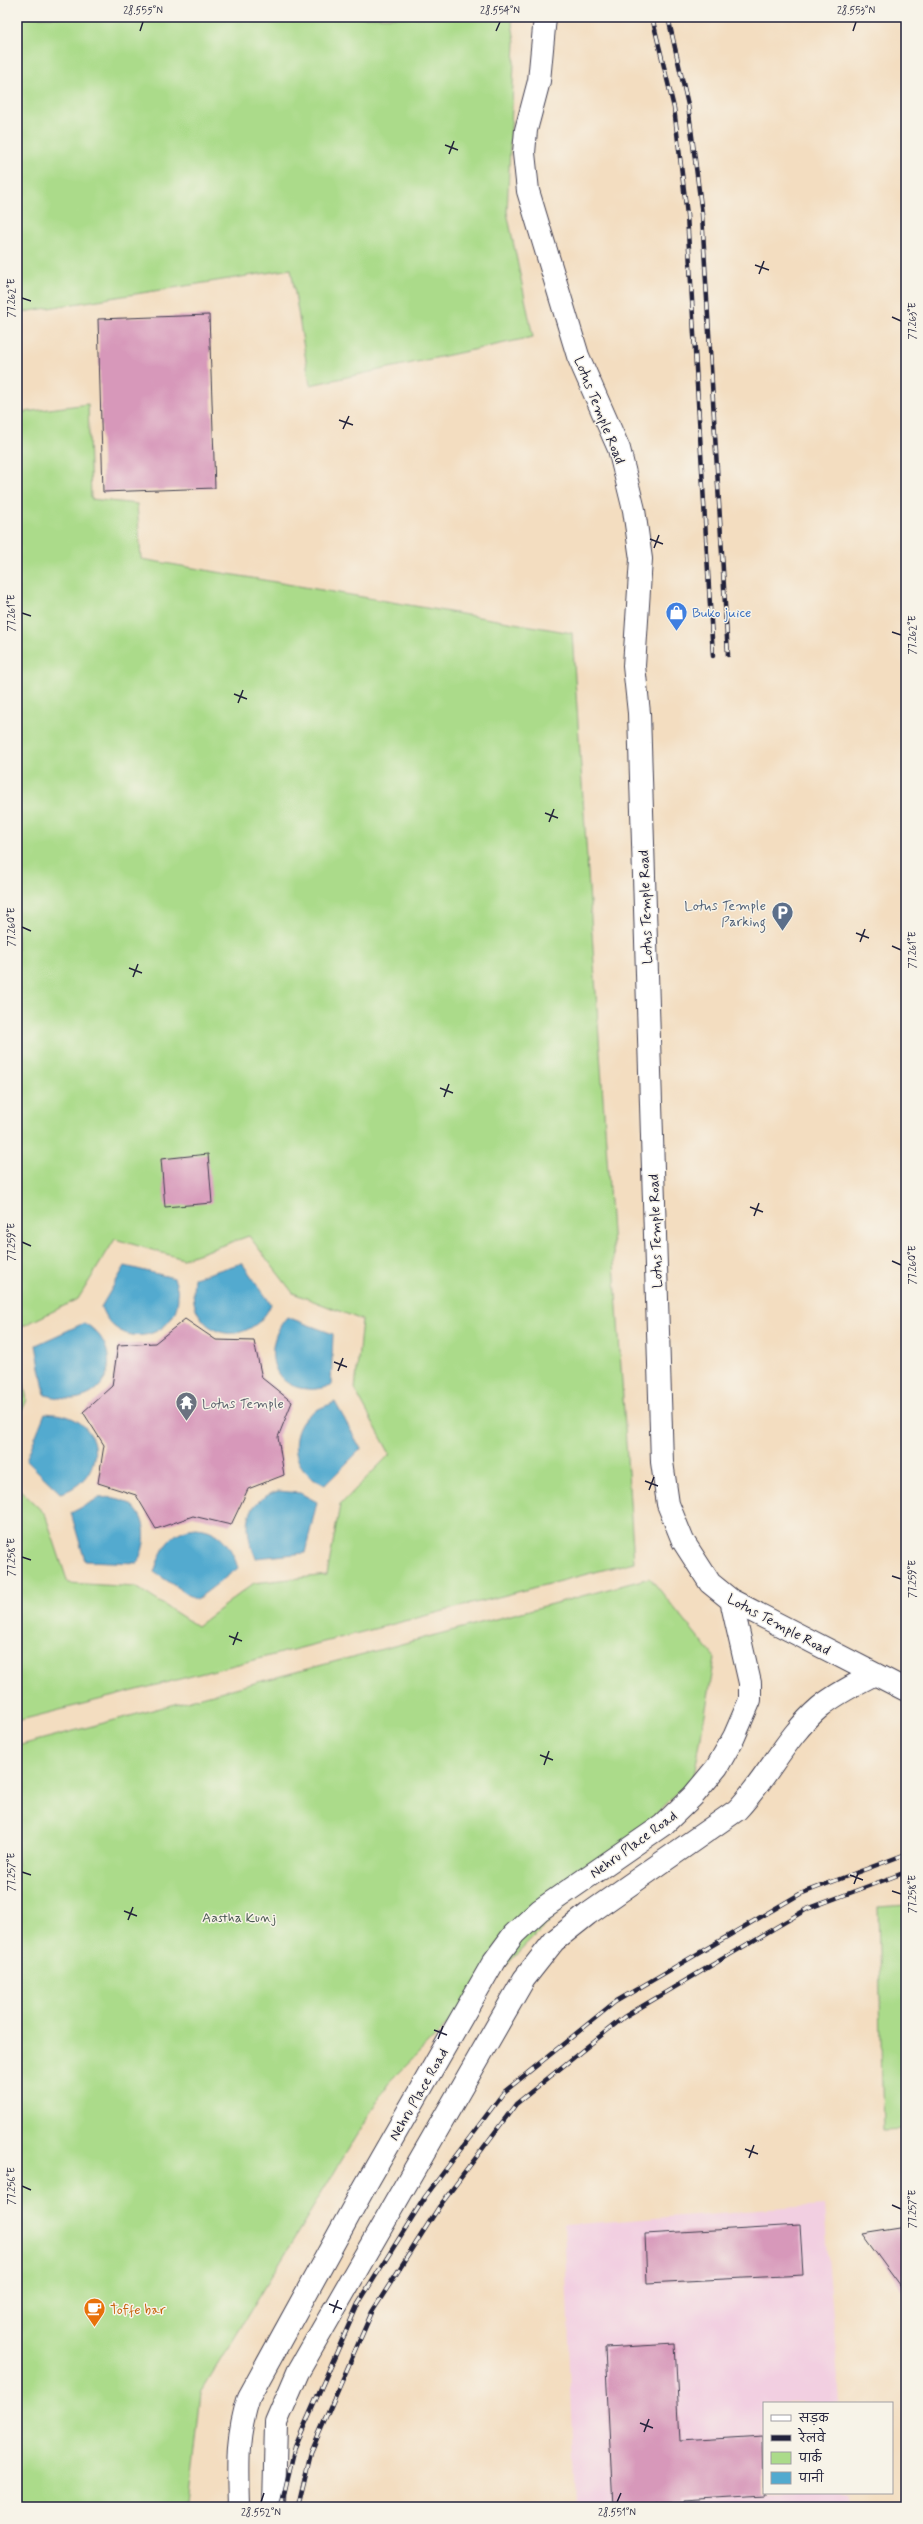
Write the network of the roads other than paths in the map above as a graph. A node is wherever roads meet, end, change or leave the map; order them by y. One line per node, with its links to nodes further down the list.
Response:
1 (545, 17): 2 (street, Lotus Temple Road)
2 (731, 1600): 3 (street, Lotus Temple Road); 5 (street, Nehru Place Road)
3 (875, 1674): 4 (street, Lotus Temple Road); 6 (street)
4 (906, 1690)
5 (239, 2507)
6 (274, 2507)

